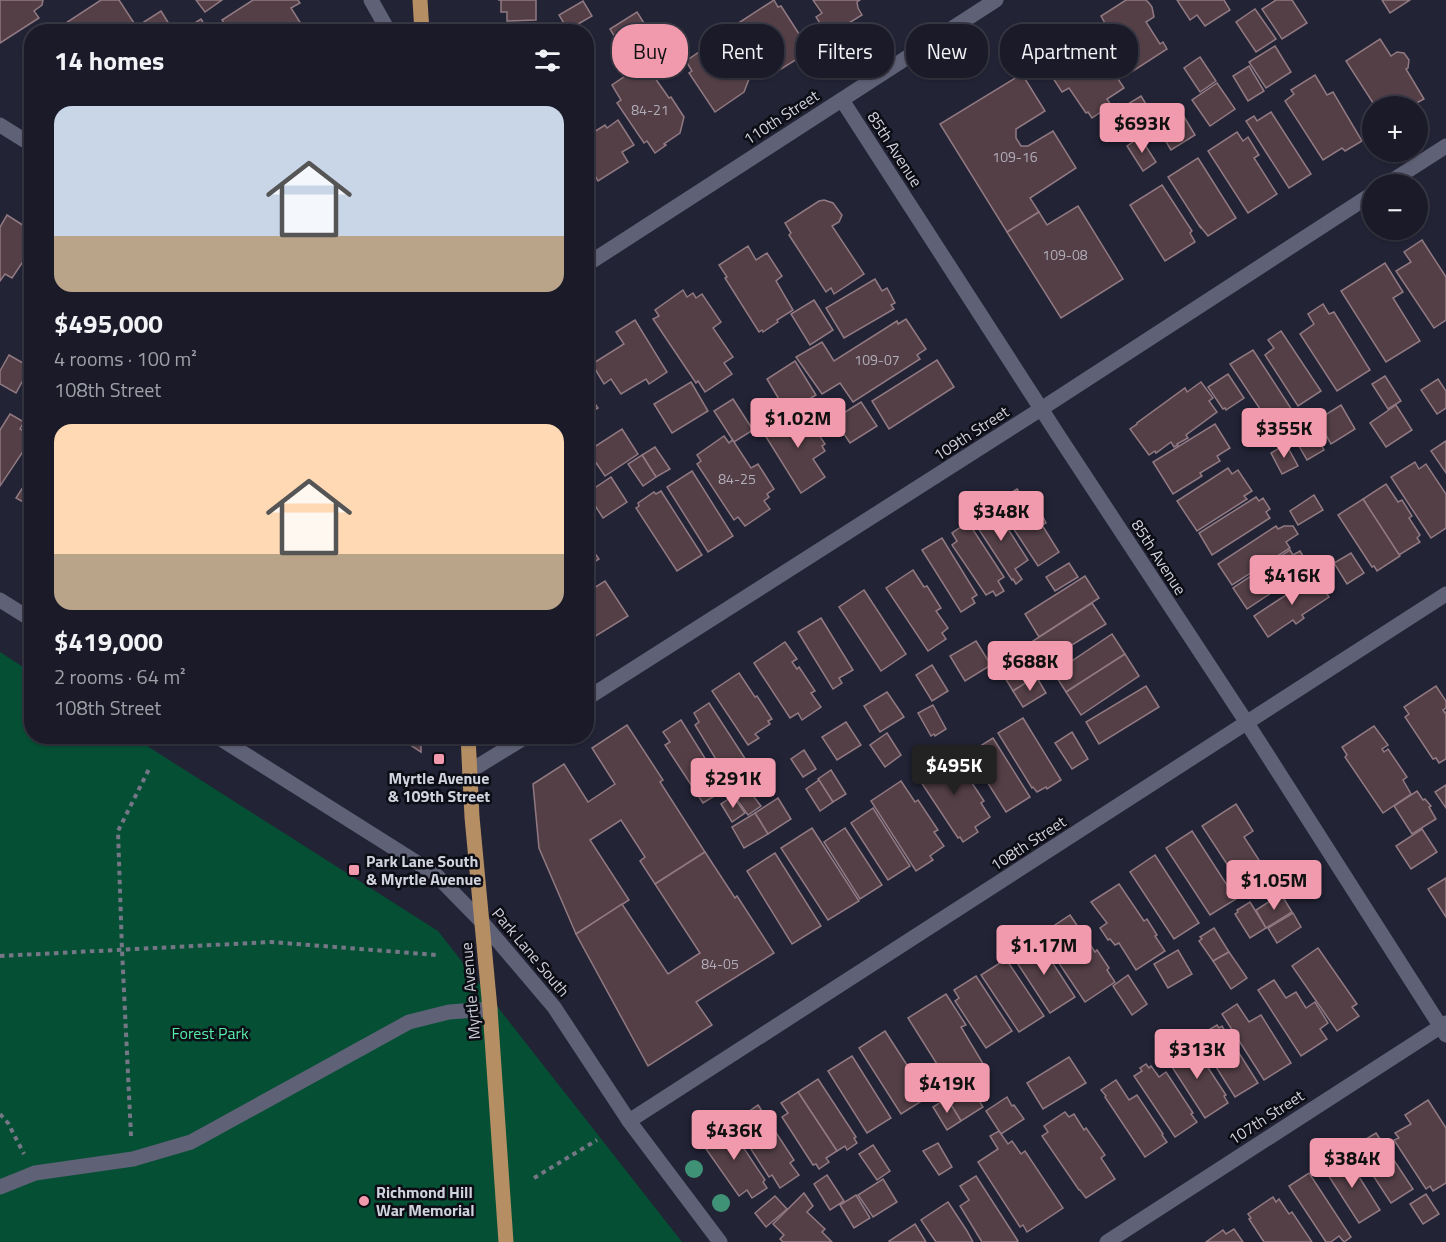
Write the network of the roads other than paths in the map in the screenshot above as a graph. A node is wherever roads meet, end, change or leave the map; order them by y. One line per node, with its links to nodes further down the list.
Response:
1 (370, 0): 4 (street)
2 (420, 0): 5 (main road)
3 (996, 0): 6 (street, 110th Street)
4 (384, 24)
5 (422, 24)
6 (842, 100): 12 (street, 110th Street); 13 (street, 85th Avenue)
7 (0, 125): 8 (street)
8 (24, 140)
9 (1446, 146): 10 (street)
10 (1403, 174)
11 (1362, 200): 13 (street, 109th Street)
12 (594, 260)
13 (1041, 409): 17 (street, 109th Street); 18 (street, 85th Avenue)
14 (1446, 594): 18 (street, 108th Street)
15 (0, 600): 16 (street)
16 (24, 615)
17 (594, 694)
18 (1246, 723): 25 (street, 85th Avenue); 26 (street, 108th Street)
19 (229, 744): 23 (street, Park Lane South)
20 (468, 744): 22 (main road, Myrtle Avenue)
21 (514, 744): 22 (street)
22 (470, 771): 23 (main road, Myrtle Avenue)
23 (482, 922): 24 (main road, Myrtle Avenue); 26 (street, Park Lane South)
24 (490, 1009): 27 (street); 28 (main road, Myrtle Avenue)
25 (1444, 1028): 30 (street, 107th Street)
26 (629, 1121): 29 (street, Park Lane South)
27 (0, 1187)
28 (506, 1242)
29 (720, 1242)
30 (1107, 1242)

